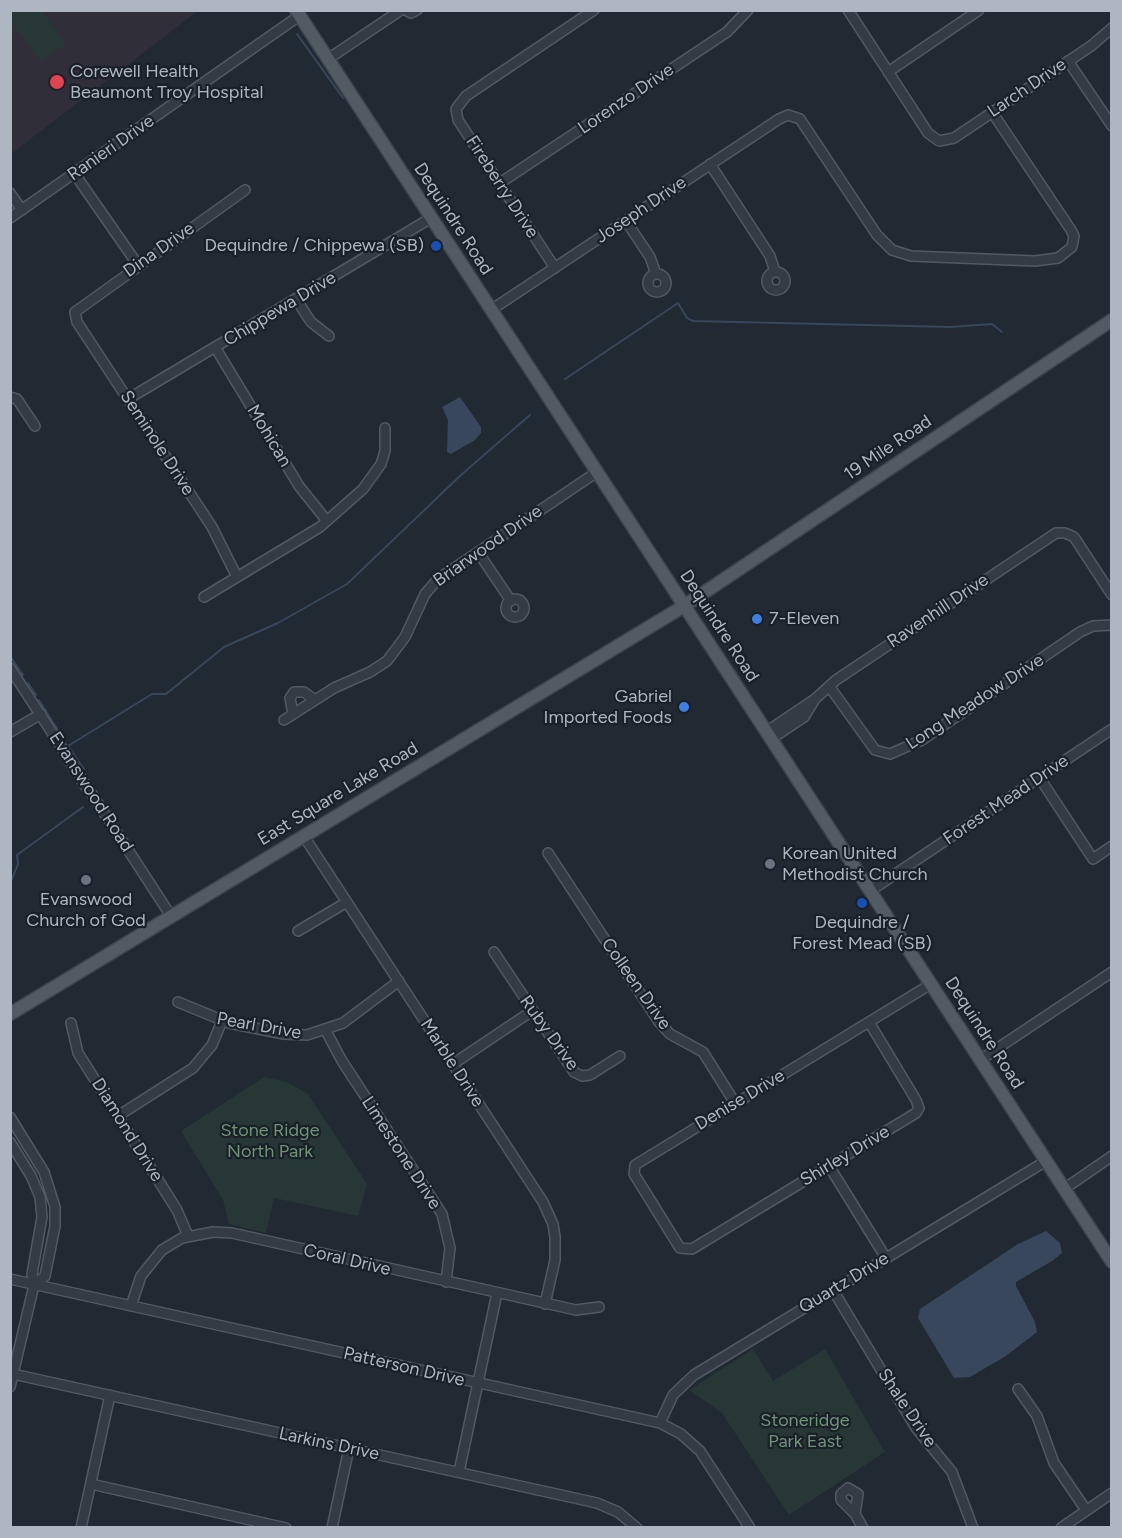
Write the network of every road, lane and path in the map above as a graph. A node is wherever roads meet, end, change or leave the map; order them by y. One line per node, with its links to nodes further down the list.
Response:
1 (401, 10): 10 (street)
2 (406, 10): 3 (street)
3 (417, 10)
4 (594, 10): 17 (street, Fireberry Drive)
5 (747, 10): 17 (street, Lorenzo Drive)
6 (848, 10): 12 (street)
7 (979, 10): 12 (street)
8 (298, 13): 10 (main road, Dequindre Road); 16 (street, Ranieri Drive)
9 (1112, 28): 11 (street, Larch Drive)
10 (328, 59): 22 (main road, Dequindre Road)
11 (1068, 61): 13 (street, Larch Drive); 14 (street)
12 (888, 72): 13 (street, Larch Drive)
13 (992, 112): 15 (street, Joseph Drive)
14 (1112, 126)
15 (710, 164): 23 (street, Joseph Drive); 26 (street)
16 (74, 173): 20 (street, Ranieri Drive); 24 (street)
17 (500, 183): 25 (street, Fireberry Drive)
18 (245, 190): 24 (street, Dina Drive)
19 (10, 193): 20 (street)
20 (22, 210): 21 (street, Ranieri Drive)
21 (10, 218)
22 (431, 218): 28 (street, Chippewa Drive); 29 (main road, Dequindre Road)
23 (626, 220): 25 (street, Joseph Drive); 27 (street)
24 (138, 265): 30 (street, Dina Drive)
25 (555, 268): 29 (street, Joseph Drive)
26 (775, 272)
27 (656, 274)
28 (296, 299): 32 (street); 33 (street, Chippewa Drive)
29 (491, 310): 38 (main road, Dequindre Road)
30 (75, 312): 35 (street, Seminole Drive)
31 (1112, 320): 45 (main road, 19 Mile Road)
32 (329, 336)
33 (215, 347): 35 (street, Chippewa Drive); 39 (street, Mohican)
34 (11, 397): 36 (street)
35 (128, 399): 41 (street, Seminole Drive)
36 (34, 426)
37 (385, 428): 39 (street)
38 (597, 472): 40 (street, Briarwood Drive); 45 (main road, Dequindre Road)
39 (327, 521): 41 (street)
40 (478, 552): 44 (street); 49 (street, Briarwood Drive)
41 (237, 577): 43 (street)
42 (1112, 595): 48 (street, Ravenhill Drive)
43 (204, 597)
44 (511, 601)
45 (684, 606): 55 (main road, Dequindre Road); 57 (main road, East Square Lake Road)
46 (1112, 625): 48 (street, Long Meadow Drive)
47 (10, 668): 50 (street, Evanswood Road)
48 (829, 686): 55 (street, Ravenhill Drive)
49 (315, 700): 51 (street, Briarwood Drive); 51 (street)
50 (40, 714): 54 (street); 62 (street, Evanswood Road)
51 (293, 714): 52 (street, Briarwood Drive)
52 (284, 720)
53 (1112, 729): 56 (street, Forest Mead Drive)
54 (10, 732)
55 (768, 736): 60 (main road, Dequindre Road)
56 (1039, 777): 58 (street); 60 (street, Forest Mead Drive)
57 (303, 835): 61 (street, Marble Drive); 62 (main road, East Square Lake Road)
58 (1112, 846)
59 (548, 853): 78 (street, Colleen Drive)
60 (870, 891): 67 (main road, Dequindre Road)
61 (347, 902): 63 (street); 66 (street, Marble Drive)
62 (171, 916): 70 (main road, East Square Lake Road)
63 (298, 931)
64 (494, 952): 69 (street, Ruby Drive)
65 (1112, 972): 76 (street)
66 (399, 981): 74 (street, Pearl Drive); 77 (street, Marble Drive)
67 (931, 984): 72 (street, Denise Drive); 76 (main road, Dequindre Road)
68 (178, 1002): 71 (street, Pearl Drive)
69 (532, 1011): 75 (street, Ruby Drive); 77 (street)
70 (10, 1014)
71 (222, 1021): 74 (street, Pearl Drive); 79 (street)
72 (869, 1022): 78 (street, Denise Drive); 84 (street, Shirley Drive)
73 (71, 1023): 79 (street, Diamond Drive)
74 (326, 1031): 93 (street, Limestone Drive)
75 (620, 1056)
76 (980, 1060): 83 (main road, Dequindre Road)
77 (453, 1064): 97 (street, Marble Drive)
78 (735, 1103): 89 (street, Denise Drive)
79 (118, 1116): 88 (street, Diamond Drive)
80 (11, 1120): 86 (street)
81 (10, 1142): 87 (street)
82 (1112, 1156): 85 (street)
83 (1046, 1161): 85 (main road, Dequindre Road); 90 (street, Quartz Drive)
84 (829, 1166): 89 (street, Shirley Drive); 90 (street)
85 (1064, 1189): 91 (main road, Dequindre Road)
86 (53, 1194): 87 (street); 94 (street)
87 (40, 1197): 94 (street)
88 (188, 1236): 93 (street, Coral Drive); 98 (street, Coral Drive)
89 (683, 1250)
90 (886, 1258): 95 (street, Quartz Drive)
91 (1112, 1262)
92 (10, 1279): 94 (street, Patterson Drive)
93 (446, 1282): 96 (street, Coral Drive)
94 (34, 1285): 98 (street, Patterson Drive); 100 (street)
95 (833, 1290): 105 (street, Quartz Drive); 118 (street, Shale Drive)
96 (497, 1293): 97 (street, Coral Drive); 101 (street)
97 (545, 1304): 99 (street, Coral Drive)
98 (131, 1306): 101 (street, Patterson Drive)
99 (599, 1307)
100 (13, 1374): 102 (street); 104 (street, Larkins Drive)
101 (478, 1383): 105 (street, Patterson Drive); 107 (street)
102 (10, 1387)
103 (1018, 1389): 110 (street)
104 (110, 1395): 106 (street, Larkins Drive); 108 (street)
105 (660, 1423): 116 (street, Patterson Drive)
106 (349, 1448): 107 (street, Larkins Drive); 114 (street)
107 (459, 1472): 115 (street, Larkins Drive)
108 (91, 1484): 112 (street); 113 (street)
109 (1112, 1493): 110 (street)
110 (1086, 1510): 119 (street)
111 (855, 1514): 117 (street)
112 (81, 1527)
113 (286, 1527)
114 (332, 1527)
115 (638, 1527)
116 (750, 1527)
117 (863, 1527)
118 (973, 1527)
119 (1061, 1527)

